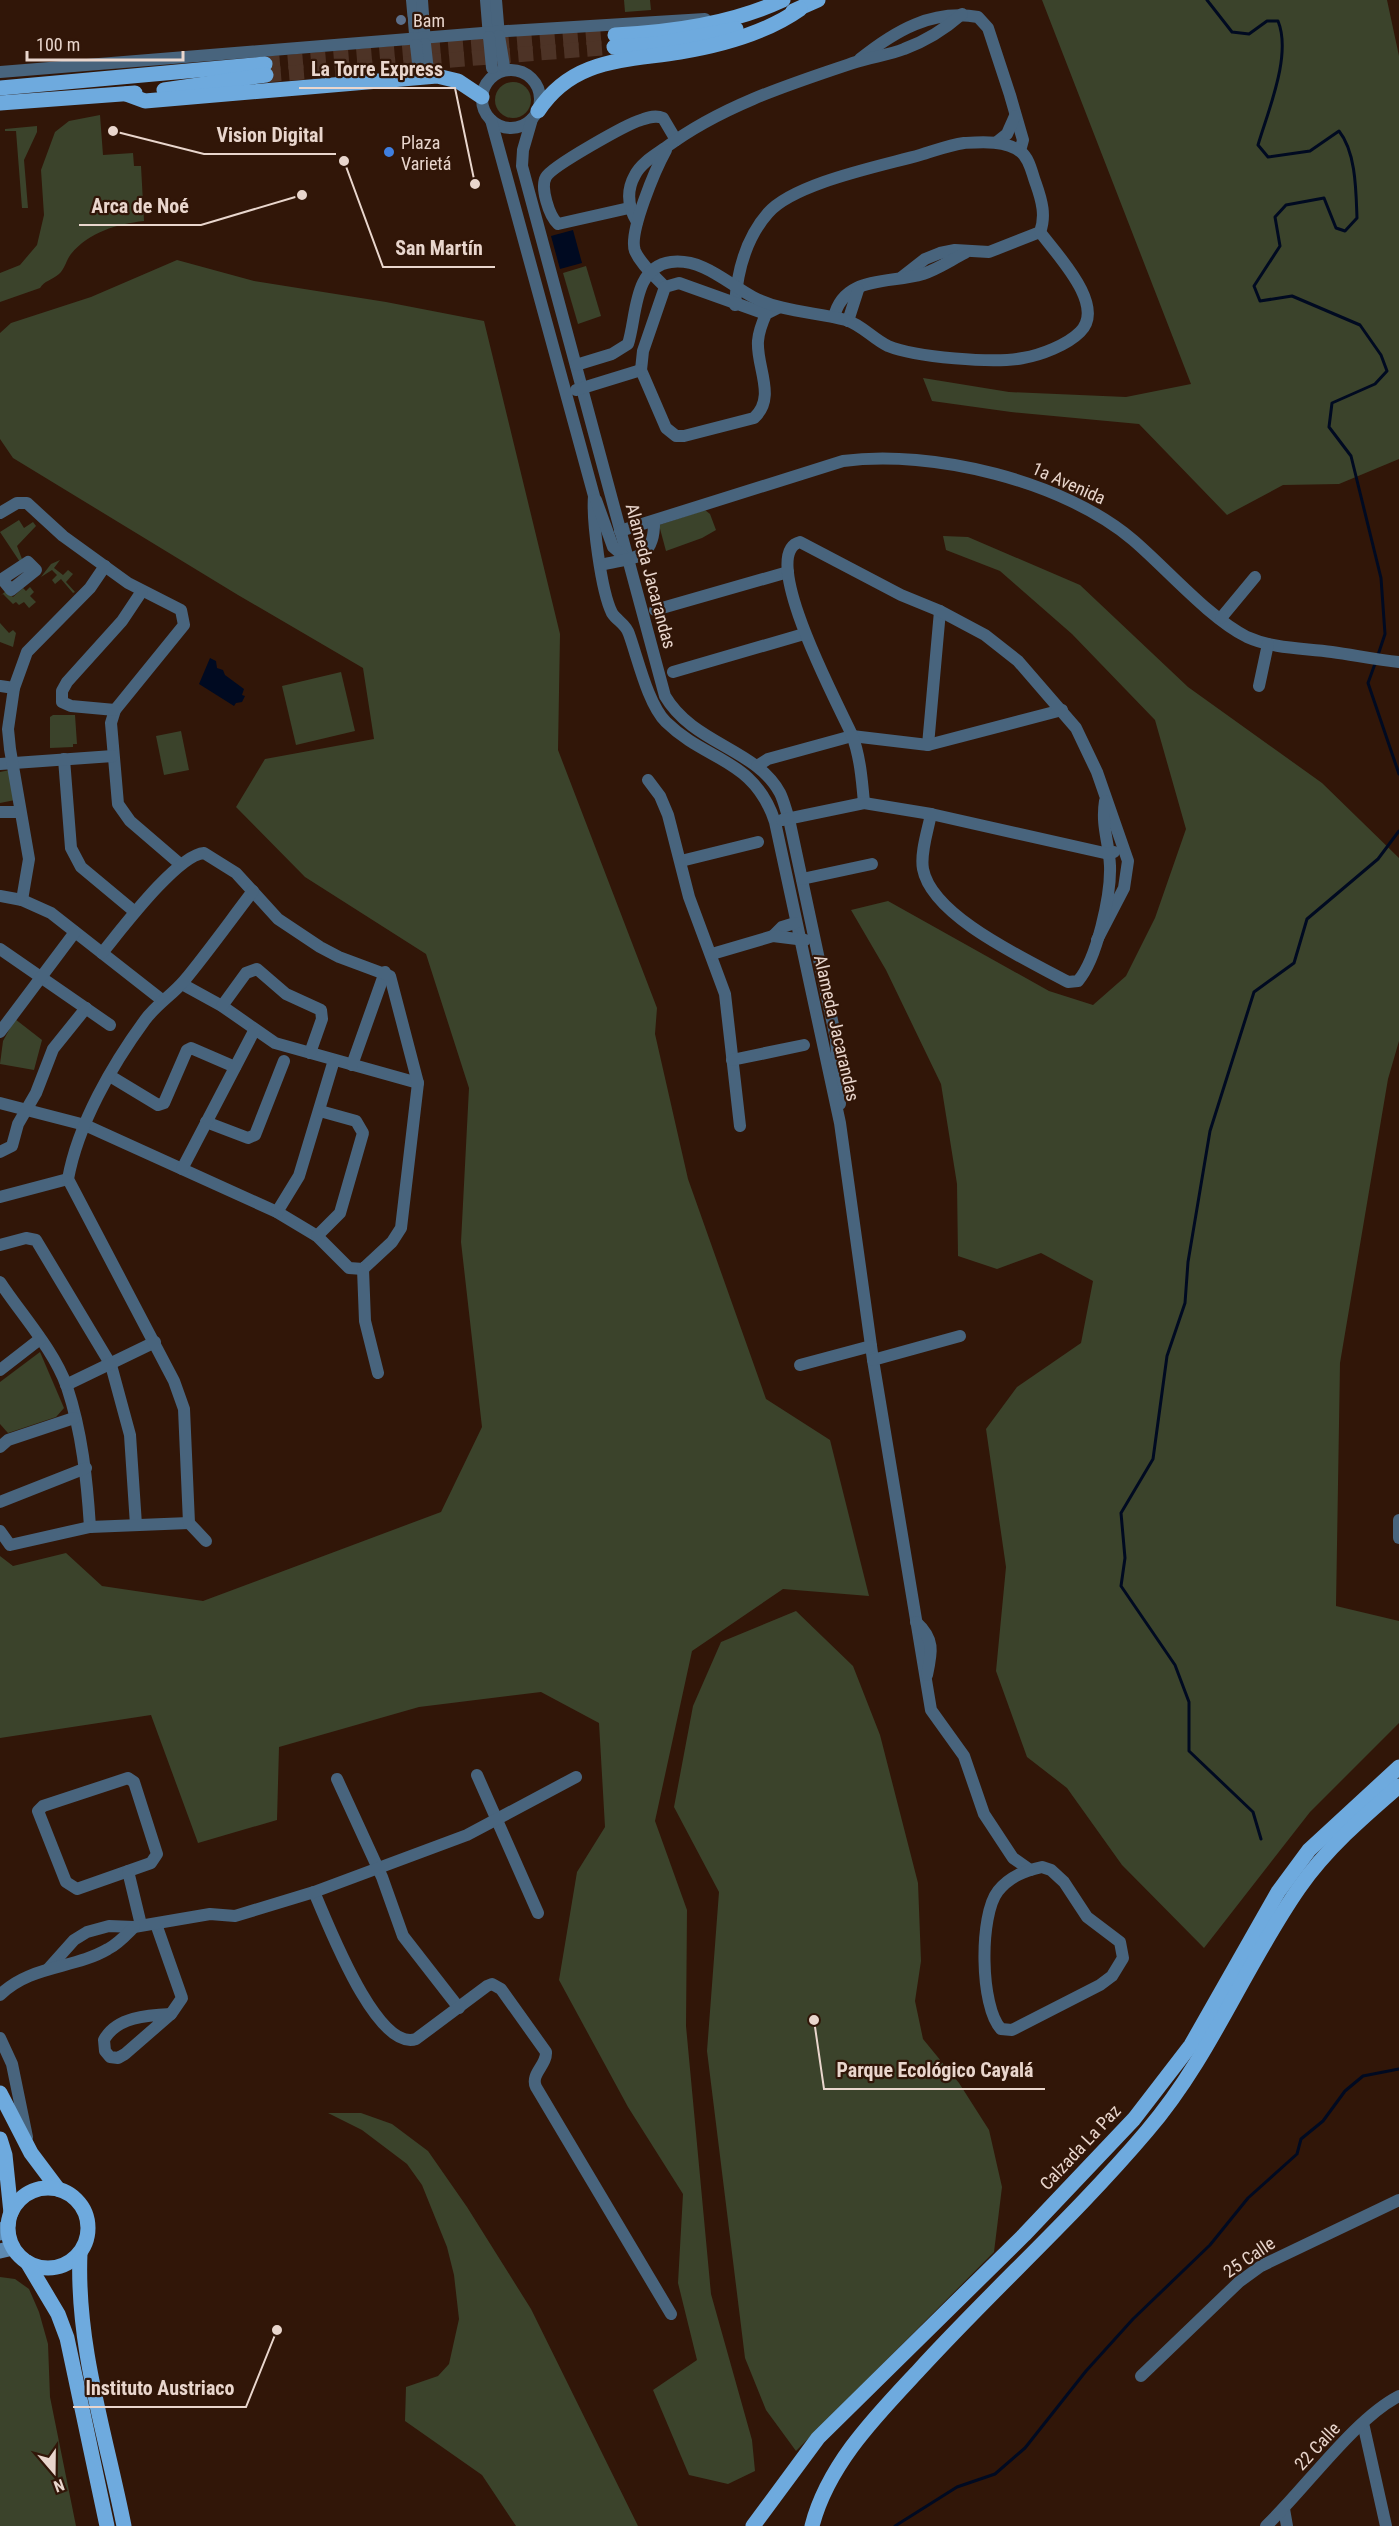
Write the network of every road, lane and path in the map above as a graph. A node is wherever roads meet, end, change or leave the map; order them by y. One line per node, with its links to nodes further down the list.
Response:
1 (412, 0): 11 (street)
2 (422, 0): 11 (street)
3 (486, 0): 10 (street)
4 (496, 0): 10 (street)
5 (783, 0): 9 (main road)
6 (818, 0): 7 (main road)
7 (800, 9): 9 (main road); 20 (main road)
8 (962, 14): 12 (street); 12 (street); 21 (street)
9 (736, 17): 10 (street)
10 (494, 35): 11 (street); 13 (street, bridge)
11 (420, 42): 14 (street); 15 (street, bridge)
12 (856, 62): 23 (street)
13 (499, 70): 18 (street); 20 (street)
14 (0, 72)
15 (424, 74): 17 (main road); 18 (main road)
16 (0, 88): 17 (main road)
17 (126, 94): 19 (main road)
18 (482, 97): 22 (street)
19 (0, 103)
20 (535, 115): 22 (street); 37 (street, Alameda Jacarandas)
21 (1015, 116): 24 (street); 25 (street)
22 (491, 120): 40 (street, Alameda Jacarandas)
23 (673, 142): 26 (street); 26 (street); 27 (street)
24 (997, 142): 25 (street); 30 (street)
25 (1020, 151): 28 (street)
26 (629, 208): 27 (street)
27 (637, 222): 29 (street)
28 (1040, 232): 32 (street); 36 (street)
29 (650, 271): 30 (street); 31 (street); 37 (street)
30 (736, 286): 33 (street); 34 (street)
31 (665, 287): 33 (street); 38 (street)
32 (858, 290): 35 (street); 36 (street)
33 (735, 305): 34 (street)
34 (772, 309): 35 (street); 38 (street)
35 (834, 317): 36 (street)
36 (848, 321)
37 (576, 365): 39 (street, Alameda Jacarandas)
38 (641, 370): 39 (street)
39 (582, 388): 40 (street); 44 (street, Alameda Jacarandas)
40 (567, 394): 41 (street, Alameda Jacarandas)
41 (594, 496): 45 (street); 46 (street, Alameda Jacarandas)
42 (0, 513): 47 (street)
43 (654, 521): 44 (street, 1a Avenida); 45 (street); 55 (street, 1a Avenida)
44 (621, 531): 45 (street, Alameda Jacarandas)
45 (626, 558): 46 (street); 51 (street, Alameda Jacarandas)
46 (601, 565): 52 (street, Alameda Jacarandas)
47 (105, 566): 50 (street); 64 (street)
48 (788, 572): 53 (street); 54 (street); 56 (street)
49 (1255, 577): 55 (street)
50 (142, 591): 65 (street); 65 (street)
51 (640, 607): 52 (street); 58 (street, Alameda Jacarandas)
52 (610, 608): 59 (street, Alameda Jacarandas)
53 (655, 610)
54 (940, 610): 66 (street); 69 (street)
55 (1221, 618): 57 (street, 1a Avenida)
56 (804, 634): 61 (street); 68 (street)
57 (1268, 644): 60 (street, 1a Avenida); 63 (street)
58 (652, 648): 59 (street); 73 (street, Alameda Jacarandas)
59 (638, 660): 81 (street, Alameda Jacarandas)
60 (1399, 662)
61 (673, 672)
62 (0, 686): 64 (street)
63 (1259, 686)
64 (14, 688): 67 (street)
65 (115, 710): 70 (street)
66 (1062, 710): 69 (street); 75 (street)
67 (4, 728): 72 (street)
68 (852, 736): 69 (street); 73 (street); 76 (street)
69 (928, 745)
70 (113, 756): 71 (street); 86 (street)
71 (64, 759): 72 (street); 92 (street)
72 (6, 764): 78 (street)
73 (757, 766): 80 (street, Alameda Jacarandas)
74 (648, 780): 85 (street)
75 (1105, 800): 83 (street); 84 (street)
76 (864, 803): 79 (street); 80 (street)
77 (0, 812): 78 (street)
78 (20, 812): 91 (street)
79 (931, 814): 84 (street); 98 (street)
80 (789, 819): 81 (street); 88 (street, Alameda Jacarandas)
81 (775, 822): 93 (street, Alameda Jacarandas)
82 (758, 842): 85 (street)
83 (1124, 848): 84 (street); 98 (street)
84 (1109, 854): 98 (street)
85 (681, 861): 101 (street)
86 (180, 864): 89 (street); 92 (street)
87 (872, 864): 88 (street)
88 (802, 879): 96 (street, Alameda Jacarandas)
89 (253, 891): 102 (street); 104 (street)
90 (0, 896): 91 (street)
91 (22, 900): 94 (street)
92 (135, 912): 100 (street)
93 (795, 923): 95 (street); 97 (street, Alameda Jacarandas)
94 (75, 932): 100 (street); 103 (street)
95 (773, 936): 97 (street); 101 (street)
96 (815, 936): 97 (street); 124 (street, Alameda Jacarandas)
97 (799, 940): 124 (street, Alameda Jacarandas)
98 (1097, 940)
99 (0, 949): 103 (street)
100 (102, 953): 105 (street)
101 (712, 954): 114 (street)
102 (385, 972): 116 (street); 119 (street)
103 (42, 977): 107 (street); 110 (street)
104 (182, 984): 105 (street); 106 (street)
105 (162, 1000): 118 (street)
106 (222, 1006): 109 (street); 112 (street)
107 (86, 1008): 108 (street); 121 (street)
108 (110, 1025)
109 (254, 1031): 112 (street); 117 (street)
110 (0, 1032)
111 (804, 1045): 114 (street)
112 (310, 1053): 113 (street)
113 (334, 1060): 116 (street); 122 (street)
114 (732, 1060): 126 (street)
115 (284, 1061): 123 (street)
116 (352, 1065): 119 (street)
117 (235, 1067): 118 (street); 123 (street)
118 (111, 1076): 125 (street)
119 (418, 1083): 134 (street)
120 (0, 1103): 121 (street)
121 (26, 1109): 125 (street); 127 (street)
122 (320, 1111): 131 (street); 132 (street)
123 (206, 1122): 128 (street)
124 (840, 1123): 139 (street)
125 (85, 1125): 128 (street); 129 (street)
126 (740, 1125)
127 (0, 1152)
128 (182, 1169): 131 (street)
129 (68, 1179): 130 (street); 138 (street)
130 (0, 1197)
131 (277, 1212): 132 (street)
132 (317, 1236): 134 (street)
133 (0, 1245): 141 (street)
134 (363, 1269): 144 (street)
135 (0, 1282): 137 (street)
136 (960, 1336): 140 (street)
137 (40, 1339): 143 (street); 145 (street)
138 (155, 1342): 141 (street); 151 (street)
139 (871, 1346): 140 (street); 142 (street)
140 (873, 1360): 163 (street)
141 (111, 1365): 145 (street); 152 (street)
142 (800, 1365)
143 (0, 1370)
144 (378, 1373)
145 (66, 1385): 146 (street)
146 (74, 1418): 147 (street); 148 (street)
147 (3, 1439)
148 (86, 1468): 149 (street); 153 (street)
149 (0, 1502)
150 (1399, 1520): 155 (street)
151 (189, 1523): 152 (street); 156 (street)
152 (136, 1525): 153 (street)
153 (90, 1527): 154 (street)
154 (0, 1531)
155 (1399, 1538)
156 (206, 1541)
157 (1399, 1767): 189 (main road, Calzada La Paz)
158 (477, 1775): 162 (street)
159 (576, 1777): 162 (street)
160 (337, 1779): 164 (street)
161 (1399, 1786): 193 (main road)
162 (497, 1819): 164 (street); 169 (street)
163 (1012, 1858): 165 (street); 167 (street)
164 (378, 1869): 168 (street); 176 (street)
165 (1030, 1870): 167 (street); 167 (street)
166 (128, 1871): 166 (street); 171 (street)
167 (1007, 1881)
168 (314, 1892): 170 (street); 176 (street)
169 (538, 1913)
170 (156, 1924): 171 (street); 177 (street)
171 (137, 1926): 172 (street); 172 (street)
172 (49, 1968): 174 (street)
173 (0, 1980): 174 (street)
174 (17, 1982): 175 (street)
175 (0, 1995)
176 (459, 2008): 188 (street)
177 (171, 2014): 177 (street)
178 (0, 2038): 181 (street)
179 (0, 2092): 181 (main road)
180 (0, 2139): 184 (main road)
181 (31, 2153): 182 (main road)
182 (58, 2189): 184 (main road); 186 (main road)
183 (1399, 2200): 190 (street, 25 Calle)
184 (7, 2224): 185 (main road)
185 (7, 2249): 187 (main road)
186 (80, 2253): 187 (main road); 200 (main road)
187 (27, 2262): 199 (main road)
188 (671, 2313)
189 (921, 2338): 191 (main road, Calzada La Paz); 193 (main road)
190 (1141, 2376)
191 (863, 2395): 195 (main road); 196 (main road, Calzada La Paz)
192 (1399, 2396): 194 (street, 22 Calle)
193 (893, 2398): 195 (main road)
194 (1363, 2423): 197 (street, 22 Calle); 205 (street)
195 (832, 2475): 198 (main road)
196 (780, 2486): 201 (main road, Calzada La Paz); 202 (main road)
197 (1284, 2509): 203 (street, 22 Calle); 204 (street)
198 (812, 2522)
199 (106, 2526)
200 (124, 2526)
201 (753, 2526)
202 (764, 2526)
203 (1266, 2526)
204 (1287, 2526)
205 (1386, 2526)

